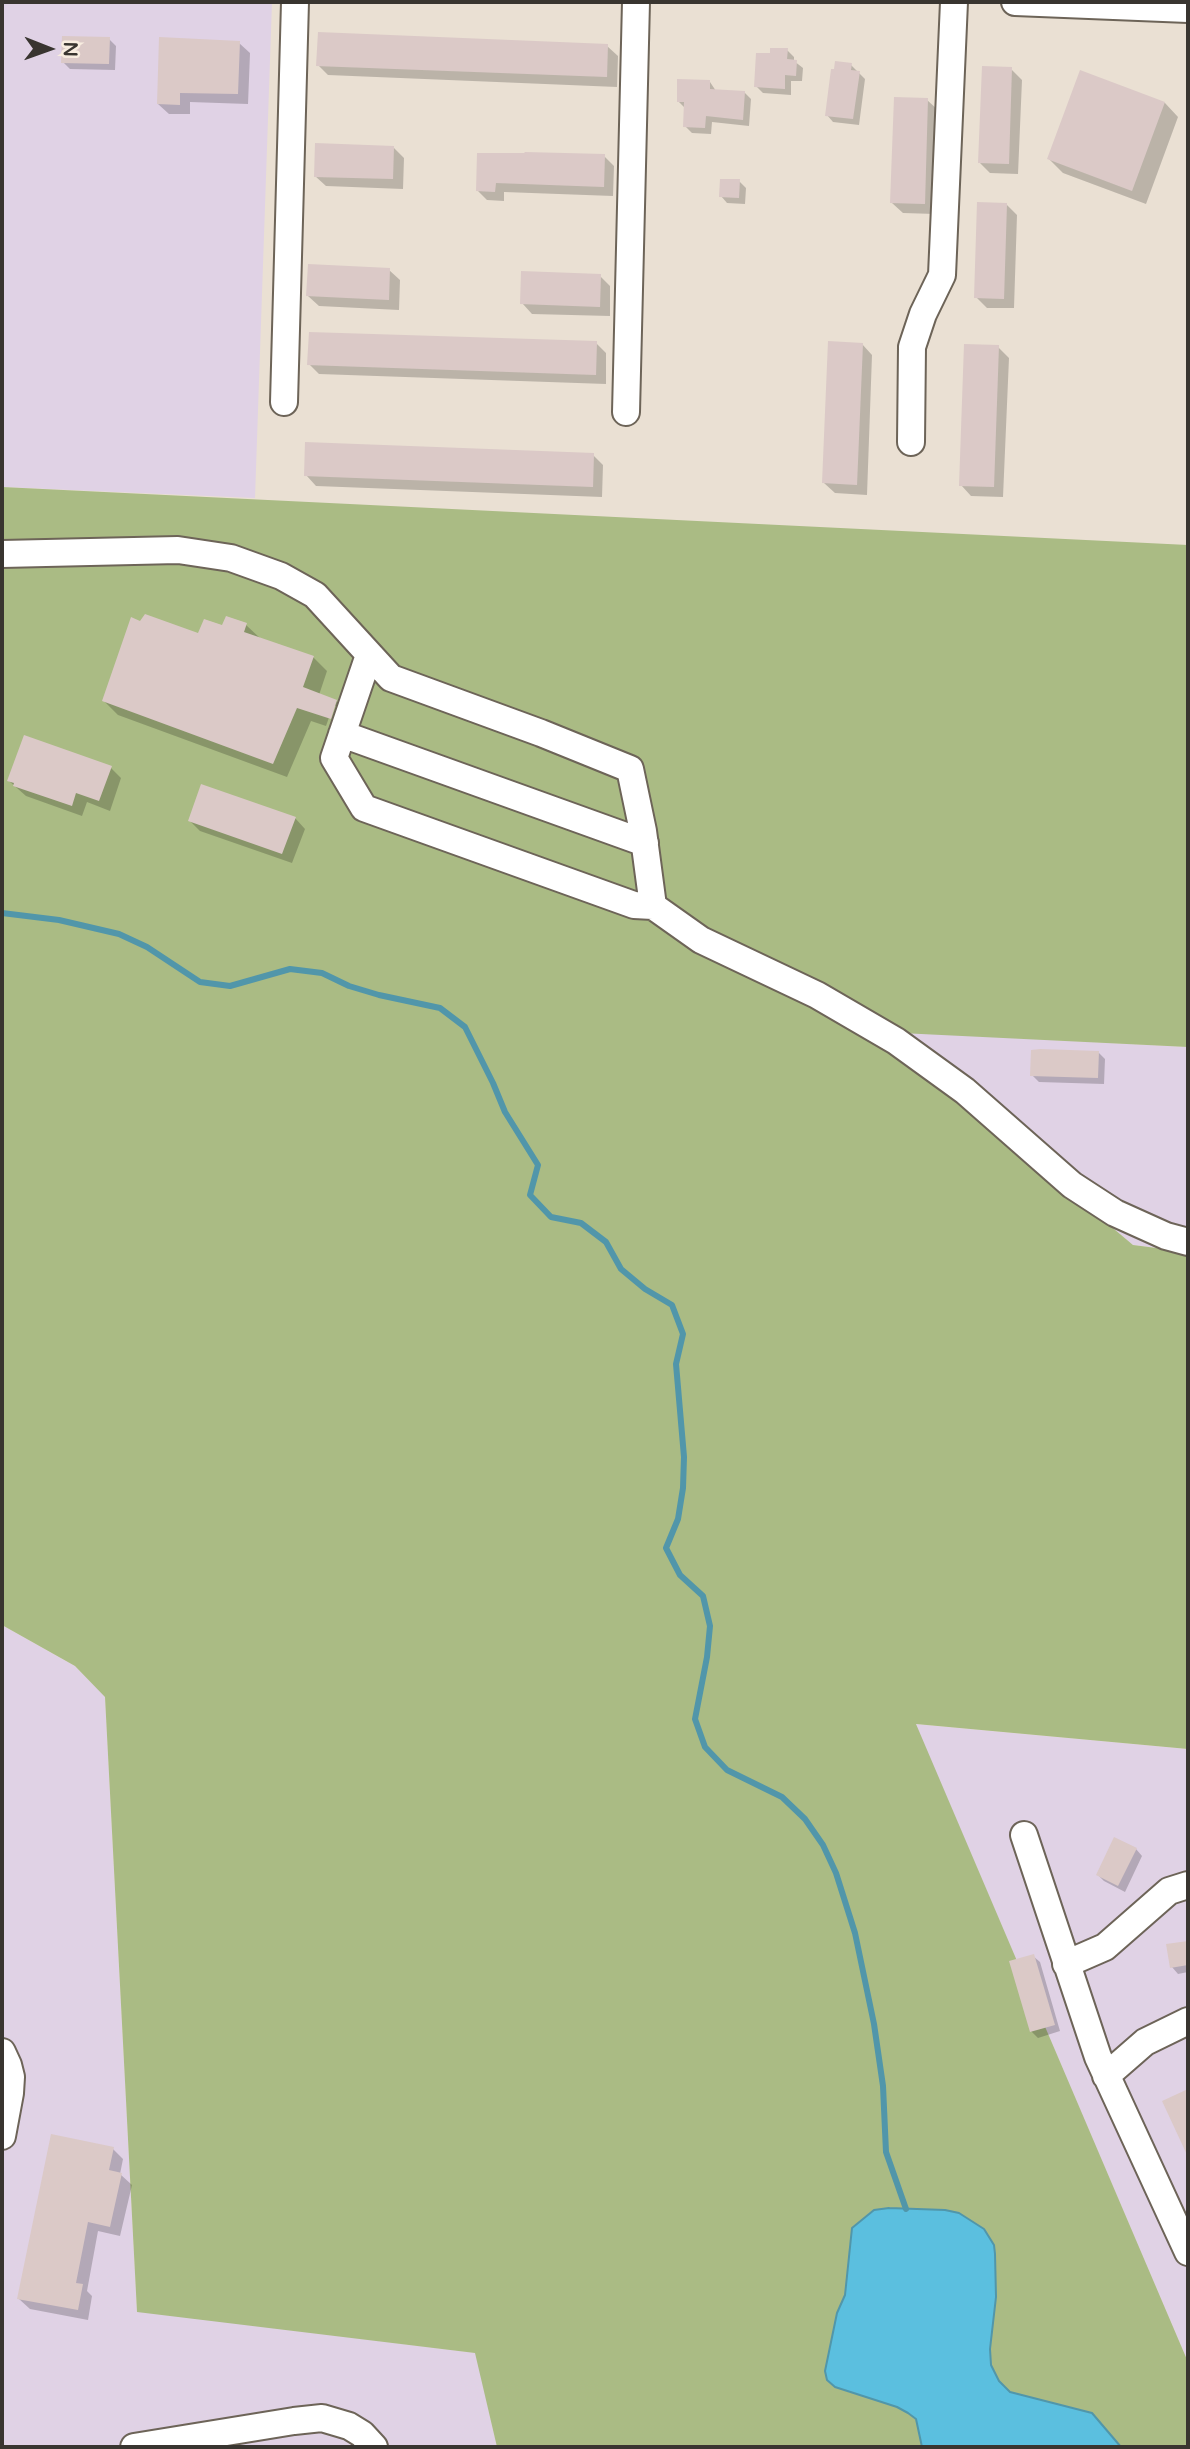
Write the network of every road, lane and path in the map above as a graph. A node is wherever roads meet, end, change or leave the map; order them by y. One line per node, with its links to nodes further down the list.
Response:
1 (295, 2): 6 (street)
2 (636, 2): 7 (street)
3 (954, 2): 8 (street)
4 (1014, 2): 5 (street)
5 (1187, 17)
6 (284, 402)
7 (626, 412)
8 (911, 442)
9 (2, 554): 10 (street)
10 (369, 655): 11 (street); 12 (street)
11 (342, 734): 12 (street); 13 (street)
12 (645, 844): 13 (street)
13 (653, 906): 14 (street)
14 (1188, 1242)
15 (1024, 1835): 17 (street)
16 (1188, 1885): 17 (street)
17 (1066, 1964): 20 (street)
18 (1188, 2021): 20 (street)
19 (2, 2052): 21 (street)
20 (1106, 2076): 22 (street)
21 (2, 2136)
22 (1188, 2252)
23 (225, 2440): 24 (street); 25 (street)
24 (134, 2447)
25 (374, 2447)

